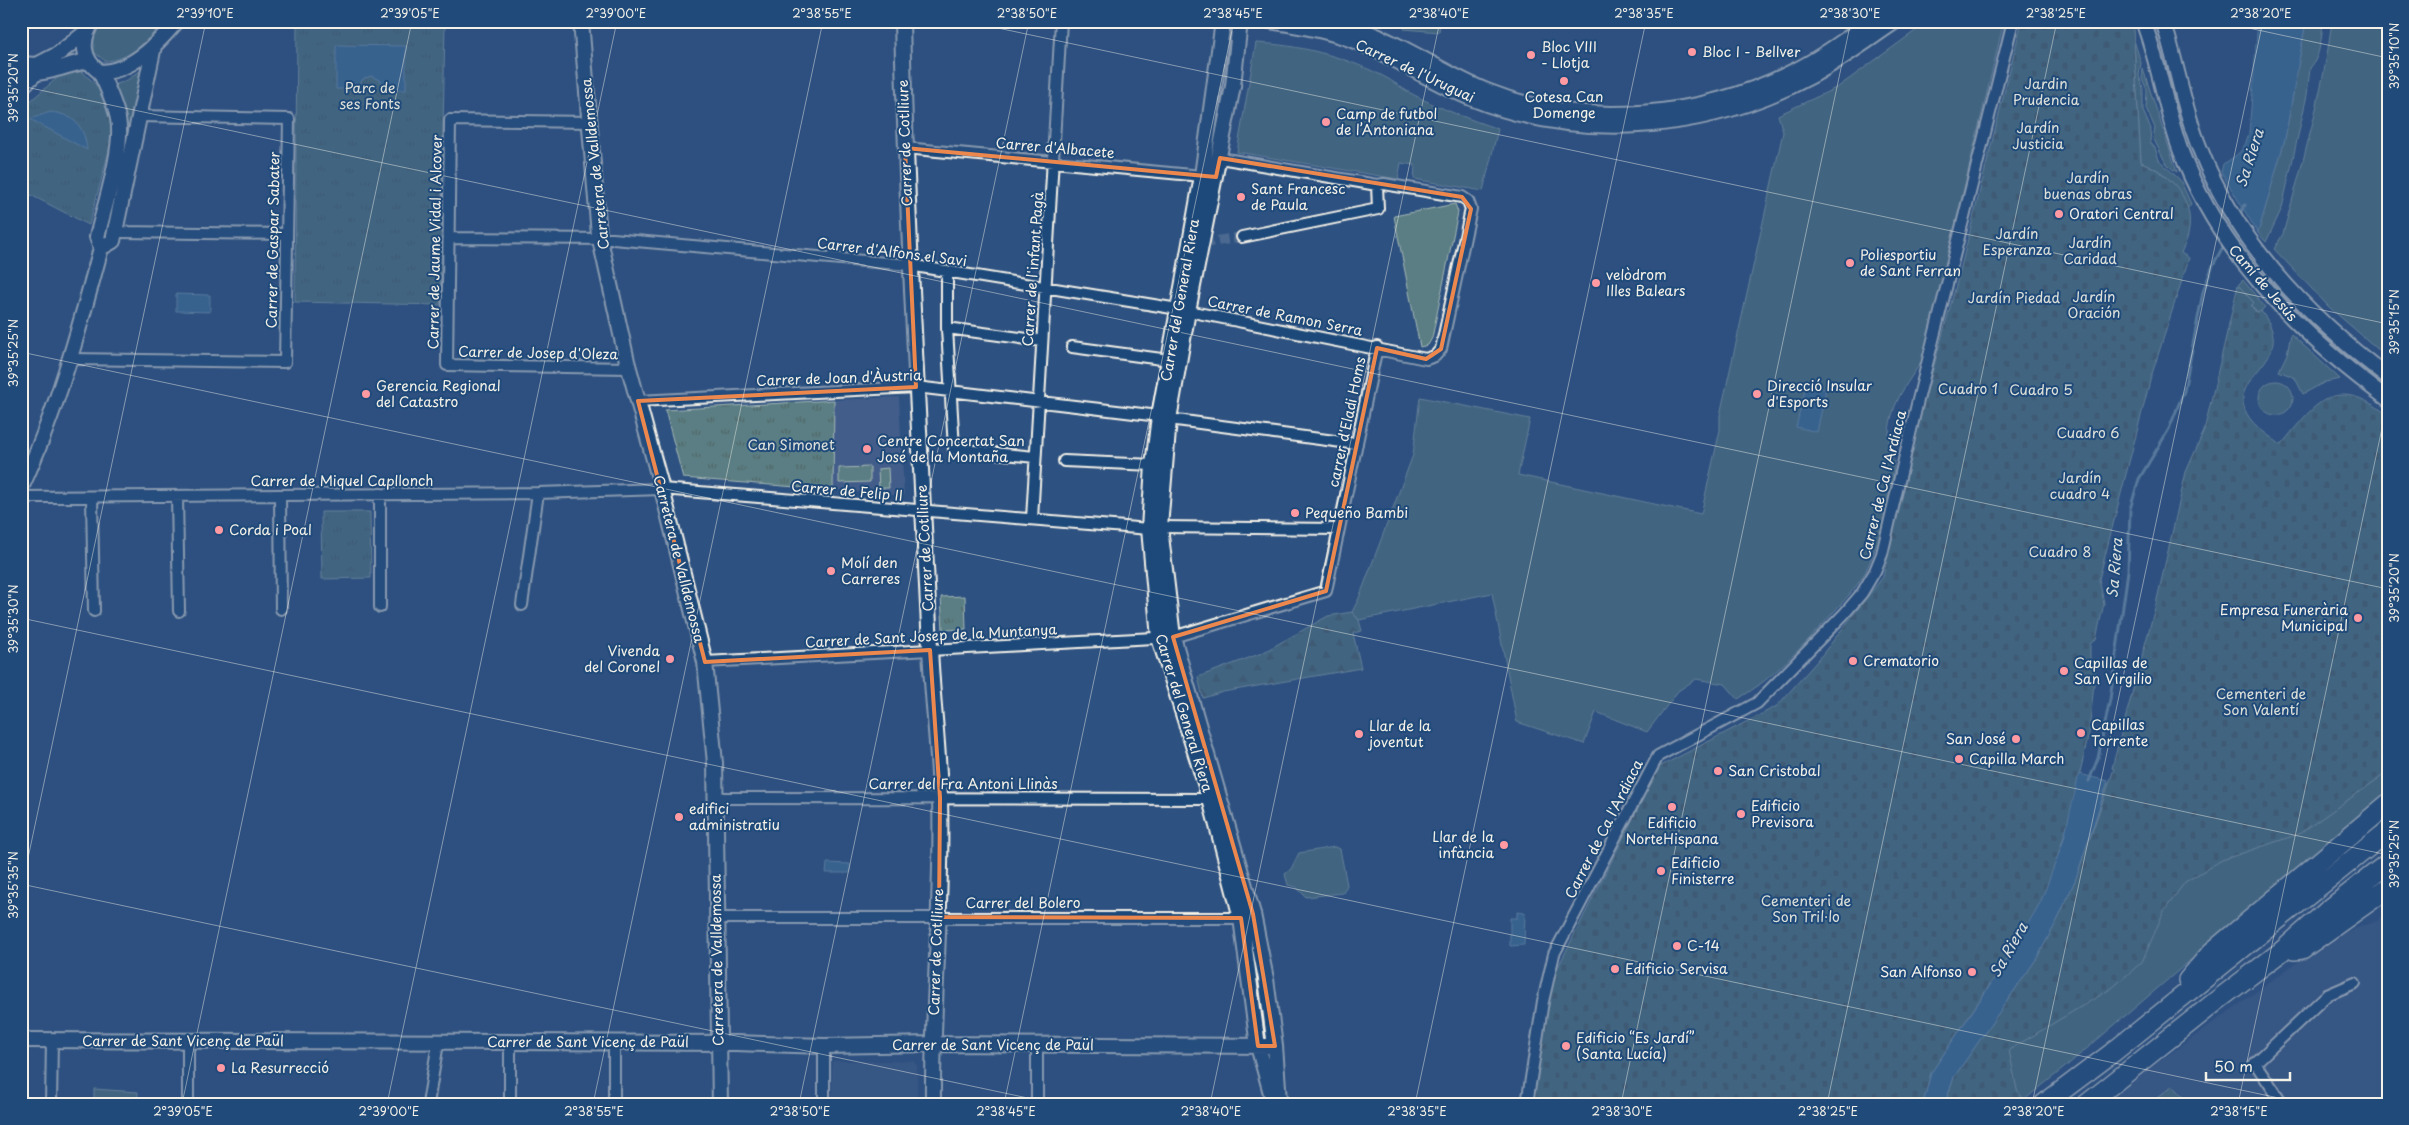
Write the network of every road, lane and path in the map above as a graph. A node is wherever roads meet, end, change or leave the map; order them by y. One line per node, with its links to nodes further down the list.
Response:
1 (177, 21): 15 (main road)
2 (581, 21): 23 (main road, Carretera de Valldemossa)
3 (902, 21): 24 (main road, Carrer de Cotlliure)
4 (1061, 21): 26 (street, Carrer de l'infant Pagà)
5 (1223, 21): 27 (main road, Carrer del General Riera)
6 (1240, 21): 25 (main road, Carrer del General Riera)
7 (1270, 21): 10 (main road, Carrer de l'Uruguai)
8 (1328, 21): 9 (main road, Carrer de l'Uruguai)
9 (1872, 21)
10 (1896, 21)
11 (2013, 21): 115 (street, Carrer de Ca l'Ardiaca)
12 (2144, 21): 50 (main road, Camí de Jesús)
13 (2163, 21): 47 (main road, Camí de Jesús)
14 (90, 27): 16 (main road); 18 (main road)
15 (154, 46): 19 (main road); 22 (main road)
16 (88, 61): 18 (main road); 19 (main road)
17 (21, 64): 18 (main road)
18 (38, 69): 20 (main road); 21 (street)
19 (100, 72): 34 (main road)
20 (21, 73)
21 (21, 90)
22 (140, 116): 29 (main road); 30 (street, Carrer de Gaspar Sabater)
23 (590, 122): 32 (street, Carrer de Jaume Vidal i Alcover); 33 (main road, Carretera de Valldemossa)
24 (905, 148): 26 (street, Carrer d'Albacete); 35 (main road, Carrer de Cotlliure)
25 (1220, 158): 28 (street, Carrer de Ramon Serra); 38 (main road, Carrer del General Riera)
26 (1053, 161): 27 (street, Carrer d'Albacete); 37 (street, Carrer de l'infant Pagà)
27 (1202, 176): 38 (main road, Carrer del General Riera)
28 (1376, 185): 31 (street); 42 (street, Carrer de Ramon Serra)
29 (116, 227): 30 (street); 34 (main road)
30 (287, 234): 43 (street, Carrer de Gaspar Sabater)
31 (1242, 237)
32 (449, 238): 33 (street, Carrer d'Alfons el Savi); 45 (street, Carrer de Jaume Vidal i Alcover)
33 (600, 239): 35 (street, Carrer d'Alfons el Savi); 46 (main road, Carretera de Valldemossa)
34 (101, 248): 43 (main road)
35 (909, 265): 36 (street, Carrer d'Alfons el Savi); 48 (main road, Carrer de Cotlliure)
36 (947, 271): 37 (street, Carrer d'Alfons el Savi); 39 (street)
37 (1045, 287): 38 (street, Carrer d'Alfons el Savi); 40 (street, Carrer de l'infant Pagà)
38 (1183, 310): 42 (street, Carrer de Ramon Serra); 44 (main road, Carrer del General Riera); 53 (main road, Carrer del General Riera)
39 (946, 328): 40 (street); 49 (street)
40 (1042, 341): 52 (street, Carrer de l'infant Pagà)
41 (1072, 346): 44 (street)
42 (1377, 347): 54 (street, carrer d'Eladi Homs)
43 (71, 359): 58 (main road)
44 (1169, 360): 53 (main road, Carrer del General Riera)
45 (447, 365): 46 (street, Carrer de Josep d'Oleza)
46 (629, 368): 51 (main road, Carretera de Valldemossa)
47 (2388, 377)
48 (916, 387): 49 (street, Carrer de Joan d'Àustria); 51 (street, Carrer de Joan d'Àustria); 66 (main road, Carrer de Cotlliure)
49 (950, 391): 52 (street, Carrer de Joan d'Àustria); 55 (street)
50 (2388, 399)
51 (638, 401): 59 (main road, Carretera de Valldemossa)
52 (1039, 404): 53 (street, Carrer de Joan d'Àustria); 55 (street, Carrer de l'infant Pagà)
53 (1164, 418): 54 (street, Carrer de Joan d'Àustria); 57 (main road, Carrer del General Riera); 68 (main road, Carrer del General Riera)
54 (1357, 444): 69 (street, carrer d'Eladi Homs)
55 (1035, 457): 67 (street, Carrer de l'infant Pagà)
56 (1064, 461): 57 (street)
57 (1153, 465): 68 (main road, Carrer del General Riera)
58 (21, 488)
59 (662, 490): 60 (street, Carrer de Miquel Capllonch); 66 (street, Carrer de Felip II); 78 (main road, Carretera de Valldemossa)
60 (538, 493): 61 (street, Carrer de Miquel Capllonch); 71 (street)
61 (380, 494): 62 (street, Carrer de Miquel Capllonch); 72 (street)
62 (280, 495): 63 (street, Carrer de Miquel Capllonch); 73 (street)
63 (177, 496): 65 (street, Carrer de Miquel Capllonch); 75 (street)
64 (21, 497): 65 (street, Carrer de Miquel Capllonch)
65 (92, 497): 74 (street)
66 (924, 510): 67 (street, Carrer de Felip II); 77 (main road, Carrer de Cotlliure)
67 (1032, 519): 68 (street, Carrer de Felip II)
68 (1155, 528): 69 (street, Carrer de Felip II); 76 (main road, Carrer del General Riera)
69 (1338, 529): 70 (street, carrer d'Eladi Homs)
70 (1326, 591): 76 (street, Carrer de Sant Josep de la Muntanya)
71 (522, 605)
72 (380, 607)
73 (281, 609)
74 (94, 611)
75 (179, 611)
76 (1166, 637): 77 (street, Carrer de Sant Josep de la Muntanya); 81 (main road, Carrer del General Riera); 103 (main road, Carrer del General Riera)
77 (930, 650): 78 (street, Carrer de Sant Josep de la Muntanya); 80 (main road, Carrer de Cotlliure)
78 (705, 662): 79 (main road, Carretera de Valldemossa)
79 (715, 798): 80 (street, Carrer del Fra Antoni Llinàs); 87 (main road, Carretera de Valldemossa)
80 (940, 798): 81 (street, Carrer del Fra Antoni Llinàs); 86 (main road, Carrer de Cotlliure)
81 (1210, 799): 88 (main road, Carrer del General Riera)
82 (2388, 804): 91 (highway)
83 (2388, 831): 91 (highway)
84 (2388, 863): 89 (highway)
85 (2388, 888): 89 (highway)
86 (939, 916): 87 (street, Carrer del Bolero); 88 (street, Carrer del Bolero); 99 (main road, Carrer de Cotlliure)
87 (716, 918): 98 (main road, Carretera de Valldemossa)
88 (1241, 918): 102 (main road, Carrer del General Riera)
89 (2282, 951): 117 (highway)
90 (2355, 983): 118 (street)
91 (2156, 1017): 116 (highway)
92 (21, 1040): 93 (main road, Carrer de Sant Vicenç de Paül)
93 (52, 1040): 94 (main road, Carrer de Sant Vicenç de Paül); 104 (street)
94 (188, 1041): 95 (main road, Carrer de Sant Vicenç de Paül); 105 (street)
95 (438, 1042): 96 (main road, Carrer de Sant Vicenç de Paül); 106 (street)
96 (510, 1042): 97 (main road, Carrer de Sant Vicenç de Paül); 107 (street)
97 (614, 1042): 98 (main road, Carrer de Sant Vicenç de Paül); 108 (street)
98 (719, 1043): 101 (main road, Carrer de Sant Vicenç de Paül); 109 (main road, Carretera de Valldemossa)
99 (932, 1044): 100 (main road, Carrer de Sant Vicenç de Paül); 101 (main road, Carrer de Sant Vicenç de Paül); 111 (main road, Carrer de Cotlliure)
100 (1038, 1045): 102 (main road, Carrer de Sant Vicenç de Paül); 112 (street)
101 (824, 1046): 110 (street)
102 (1258, 1046): 103 (main road, Carrer de Sant Vicenç de Paül); 113 (main road, Carrer del General Riera)
103 (1275, 1046): 114 (main road, Carrer del General Riera)
104 (52, 1104)
105 (188, 1104)
106 (428, 1104)
107 (510, 1104)
108 (614, 1104)
109 (720, 1104)
110 (824, 1104)
111 (933, 1104)
112 (1037, 1104)
113 (1274, 1104)
114 (1280, 1104)
115 (1527, 1104)
116 (2044, 1104)
117 (2087, 1104)
118 (2283, 1104)

